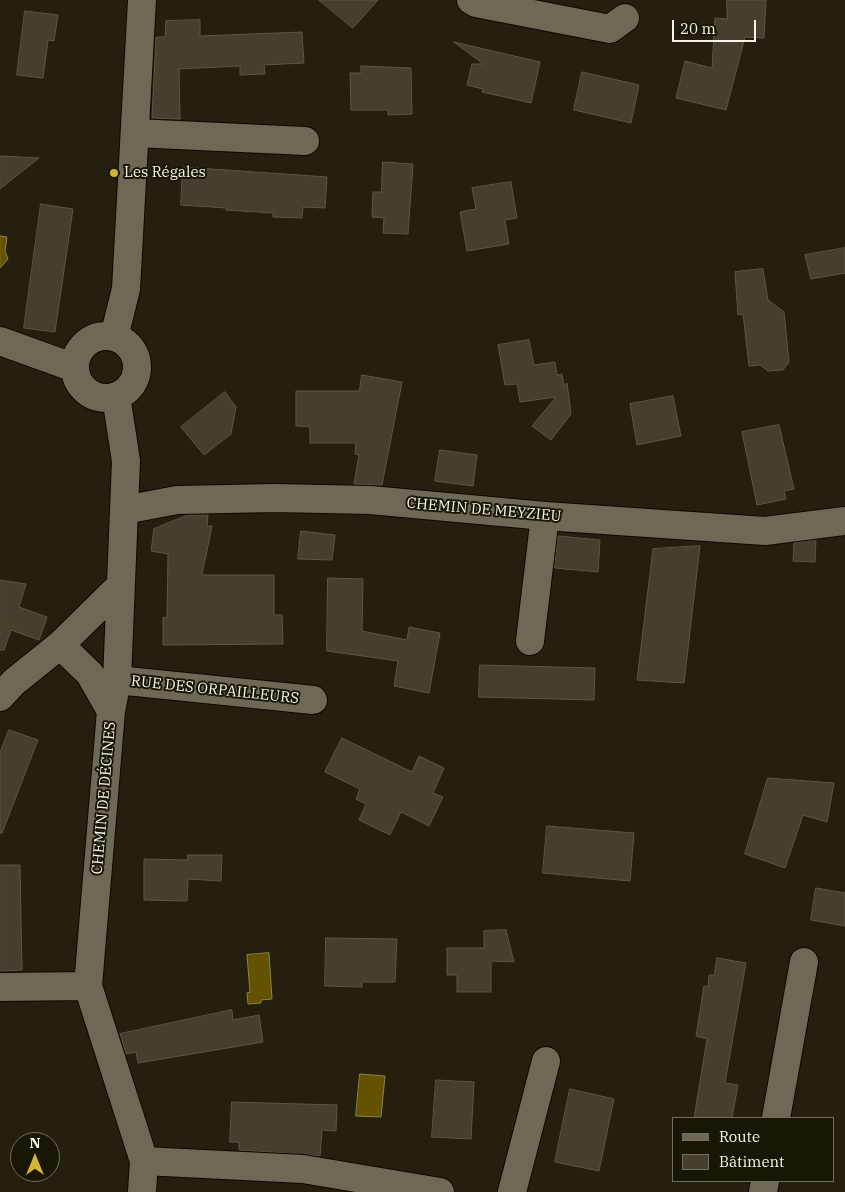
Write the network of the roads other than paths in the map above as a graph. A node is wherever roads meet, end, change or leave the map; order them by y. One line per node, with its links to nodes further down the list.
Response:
1 (142, 0): 4 (street)
2 (471, 0): 3 (street)
3 (625, 18)
4 (135, 133): 5 (street); 6 (street)
5 (305, 141)
6 (114, 337): 8 (street); 9 (street)
7 (0, 341): 8 (street)
8 (75, 368): 9 (street)
9 (116, 396): 10 (street, CHEMIN DE DÉCINES)
10 (124, 510): 11 (street, CHEMIN DE MEYZIEU); 13 (street, CHEMIN DE DÉCINES)
11 (545, 516): 12 (street, CHEMIN DE MEYZIEU); 14 (street)
12 (845, 521)
13 (120, 586): 15 (street); 16 (street, CHEMIN DE DÉCINES)
14 (530, 641)
15 (60, 645): 17 (street); 19 (street)
16 (117, 680): 18 (street, RUE DES ORPAILLEURS); 19 (street, CHEMIN DE DÉCINES)
17 (0, 697)
18 (314, 700)
19 (111, 711): 22 (street, CHEMIN DE DÉCINES)
20 (804, 962): 24 (street)
21 (0, 986): 22 (street)
22 (88, 986): 25 (street, CHEMIN DE DÉCINES)
23 (546, 1061): 28 (street)
24 (776, 1117)
25 (144, 1161): 26 (street, CHEMIN DE DÉCINES); 27 (street)
26 (142, 1192)
27 (440, 1192)
28 (512, 1192)

